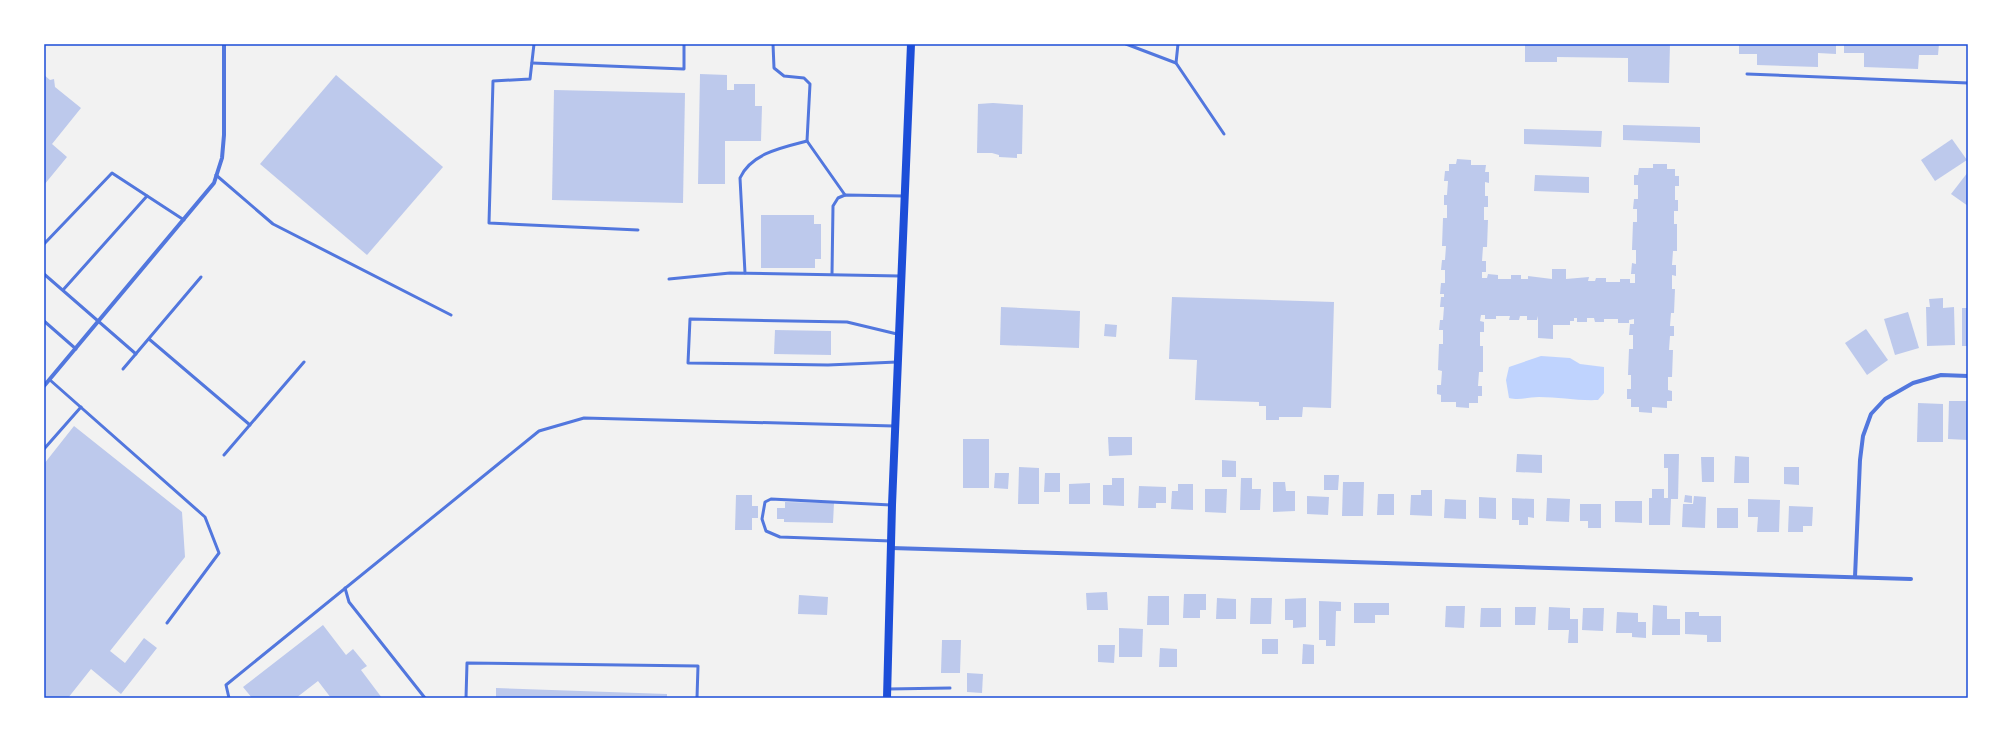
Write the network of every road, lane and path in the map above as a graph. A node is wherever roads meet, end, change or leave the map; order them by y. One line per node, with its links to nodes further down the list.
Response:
1 (224, 44): 14 (street)
2 (534, 44): 8 (lane)
3 (684, 44): 8 (lane)
4 (773, 44): 13 (lane)
5 (911, 44): 17 (main road)
6 (1126, 44): 9 (lane)
7 (1178, 44): 9 (lane)
8 (532, 63): 19 (lane)
9 (1176, 63): 12 (lane)
10 (1747, 74): 11 (lane)
11 (1968, 83)
12 (1224, 134)
13 (807, 141): 15 (lane); 21 (lane)
14 (216, 176): 18 (street); 28 (lane)
15 (846, 195): 17 (lane); 23 (lane)
16 (147, 196): 18 (lane); 20 (lane); 27 (lane)
17 (905, 196): 25 (main road)
18 (184, 220): 30 (street)
19 (638, 230)
20 (44, 244)
21 (745, 273): 23 (lane); 26 (lane)
22 (44, 274): 27 (lane)
23 (832, 274): 25 (lane)
24 (202, 276): 32 (lane)
25 (902, 276): 31 (main road)
26 (668, 278)
27 (63, 290): 30 (lane)
28 (451, 315)
29 (44, 322): 33 (lane)
30 (98, 322): 33 (street); 34 (lane)
31 (899, 335): 36 (main road); 36 (lane)
32 (149, 339): 34 (lane); 42 (lane)
33 (76, 348): 39 (street)
34 (136, 354): 37 (lane)
35 (304, 362): 42 (lane)
36 (898, 362): 43 (main road)
37 (123, 369)
38 (1968, 376): 48 (street)
39 (50, 380): 40 (street); 41 (lane)
40 (44, 386)
41 (81, 407): 44 (lane); 51 (lane)
42 (250, 425): 45 (lane)
43 (896, 426): 46 (main road); 50 (lane)
44 (44, 449)
45 (224, 455)
46 (892, 505): 47 (main road); 47 (lane)
47 (891, 545): 48 (street); 53 (main road)
48 (1855, 577): 49 (street)
49 (1911, 579)
50 (345, 588): 54 (lane); 55 (lane)
51 (167, 623)
52 (950, 688): 53 (lane)
53 (888, 689): 58 (main road)
54 (229, 698)
55 (425, 698)
56 (466, 698): 57 (lane)
57 (697, 698)
58 (888, 698)

